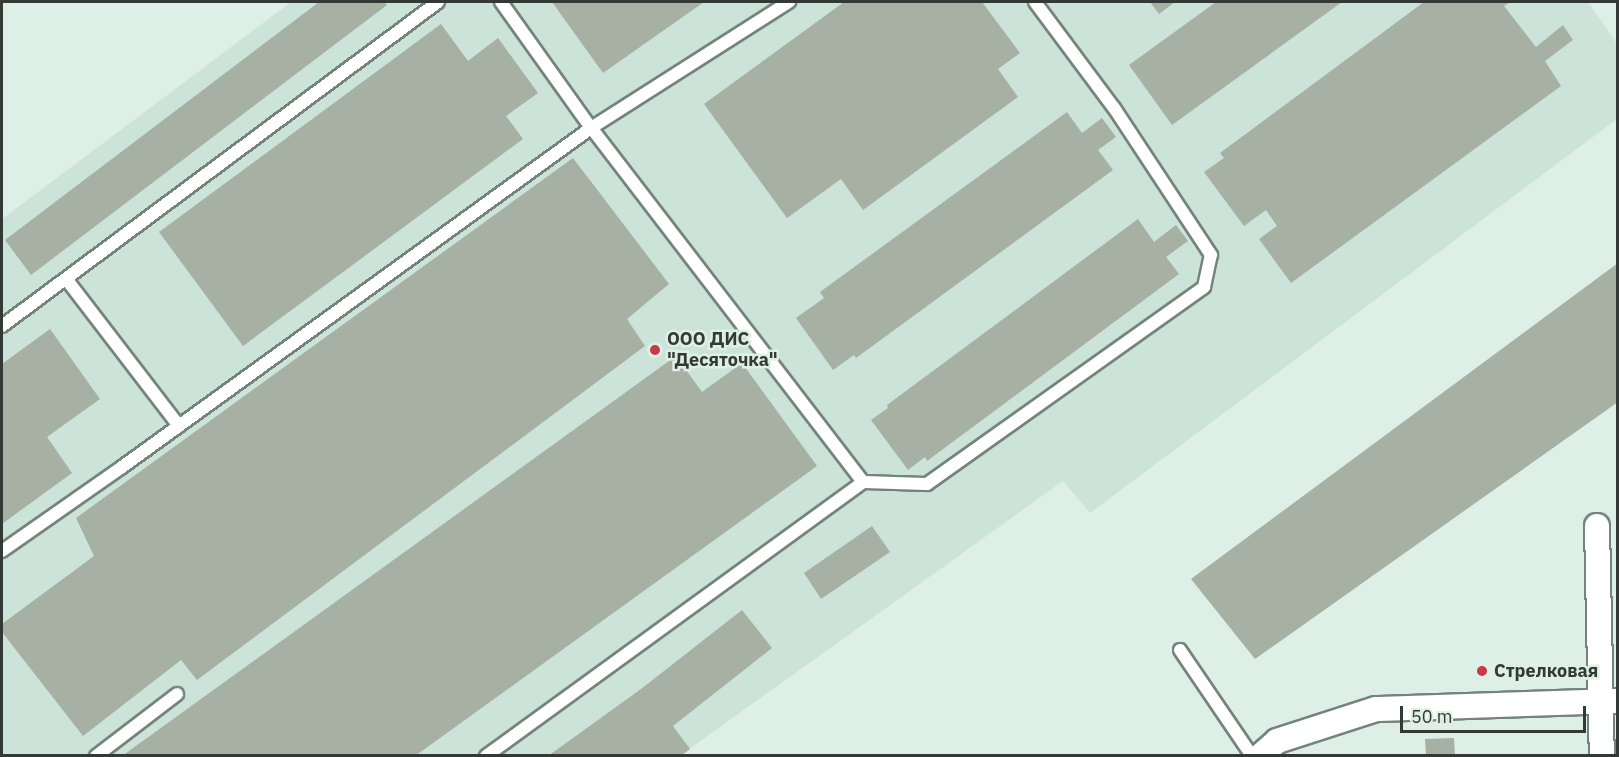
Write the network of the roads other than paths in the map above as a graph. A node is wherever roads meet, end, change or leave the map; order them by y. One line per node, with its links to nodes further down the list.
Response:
1 (438, 2): 6 (lane)
2 (501, 2): 5 (lane)
3 (789, 2): 5 (lane)
4 (1035, 2): 9 (lane)
5 (591, 128): 8 (lane); 9 (lane)
6 (67, 280): 7 (lane); 8 (lane)
7 (2, 326)
8 (179, 426): 11 (lane)
9 (863, 482): 17 (lane)
10 (1597, 526): 14 (street)
11 (2, 551)
12 (1180, 650): 18 (lane)
13 (177, 694): 16 (lane)
14 (1609, 701): 15 (street); 19 (street)
15 (1268, 748)
16 (96, 756)
17 (486, 756)
18 (1252, 756)
19 (1602, 756)

